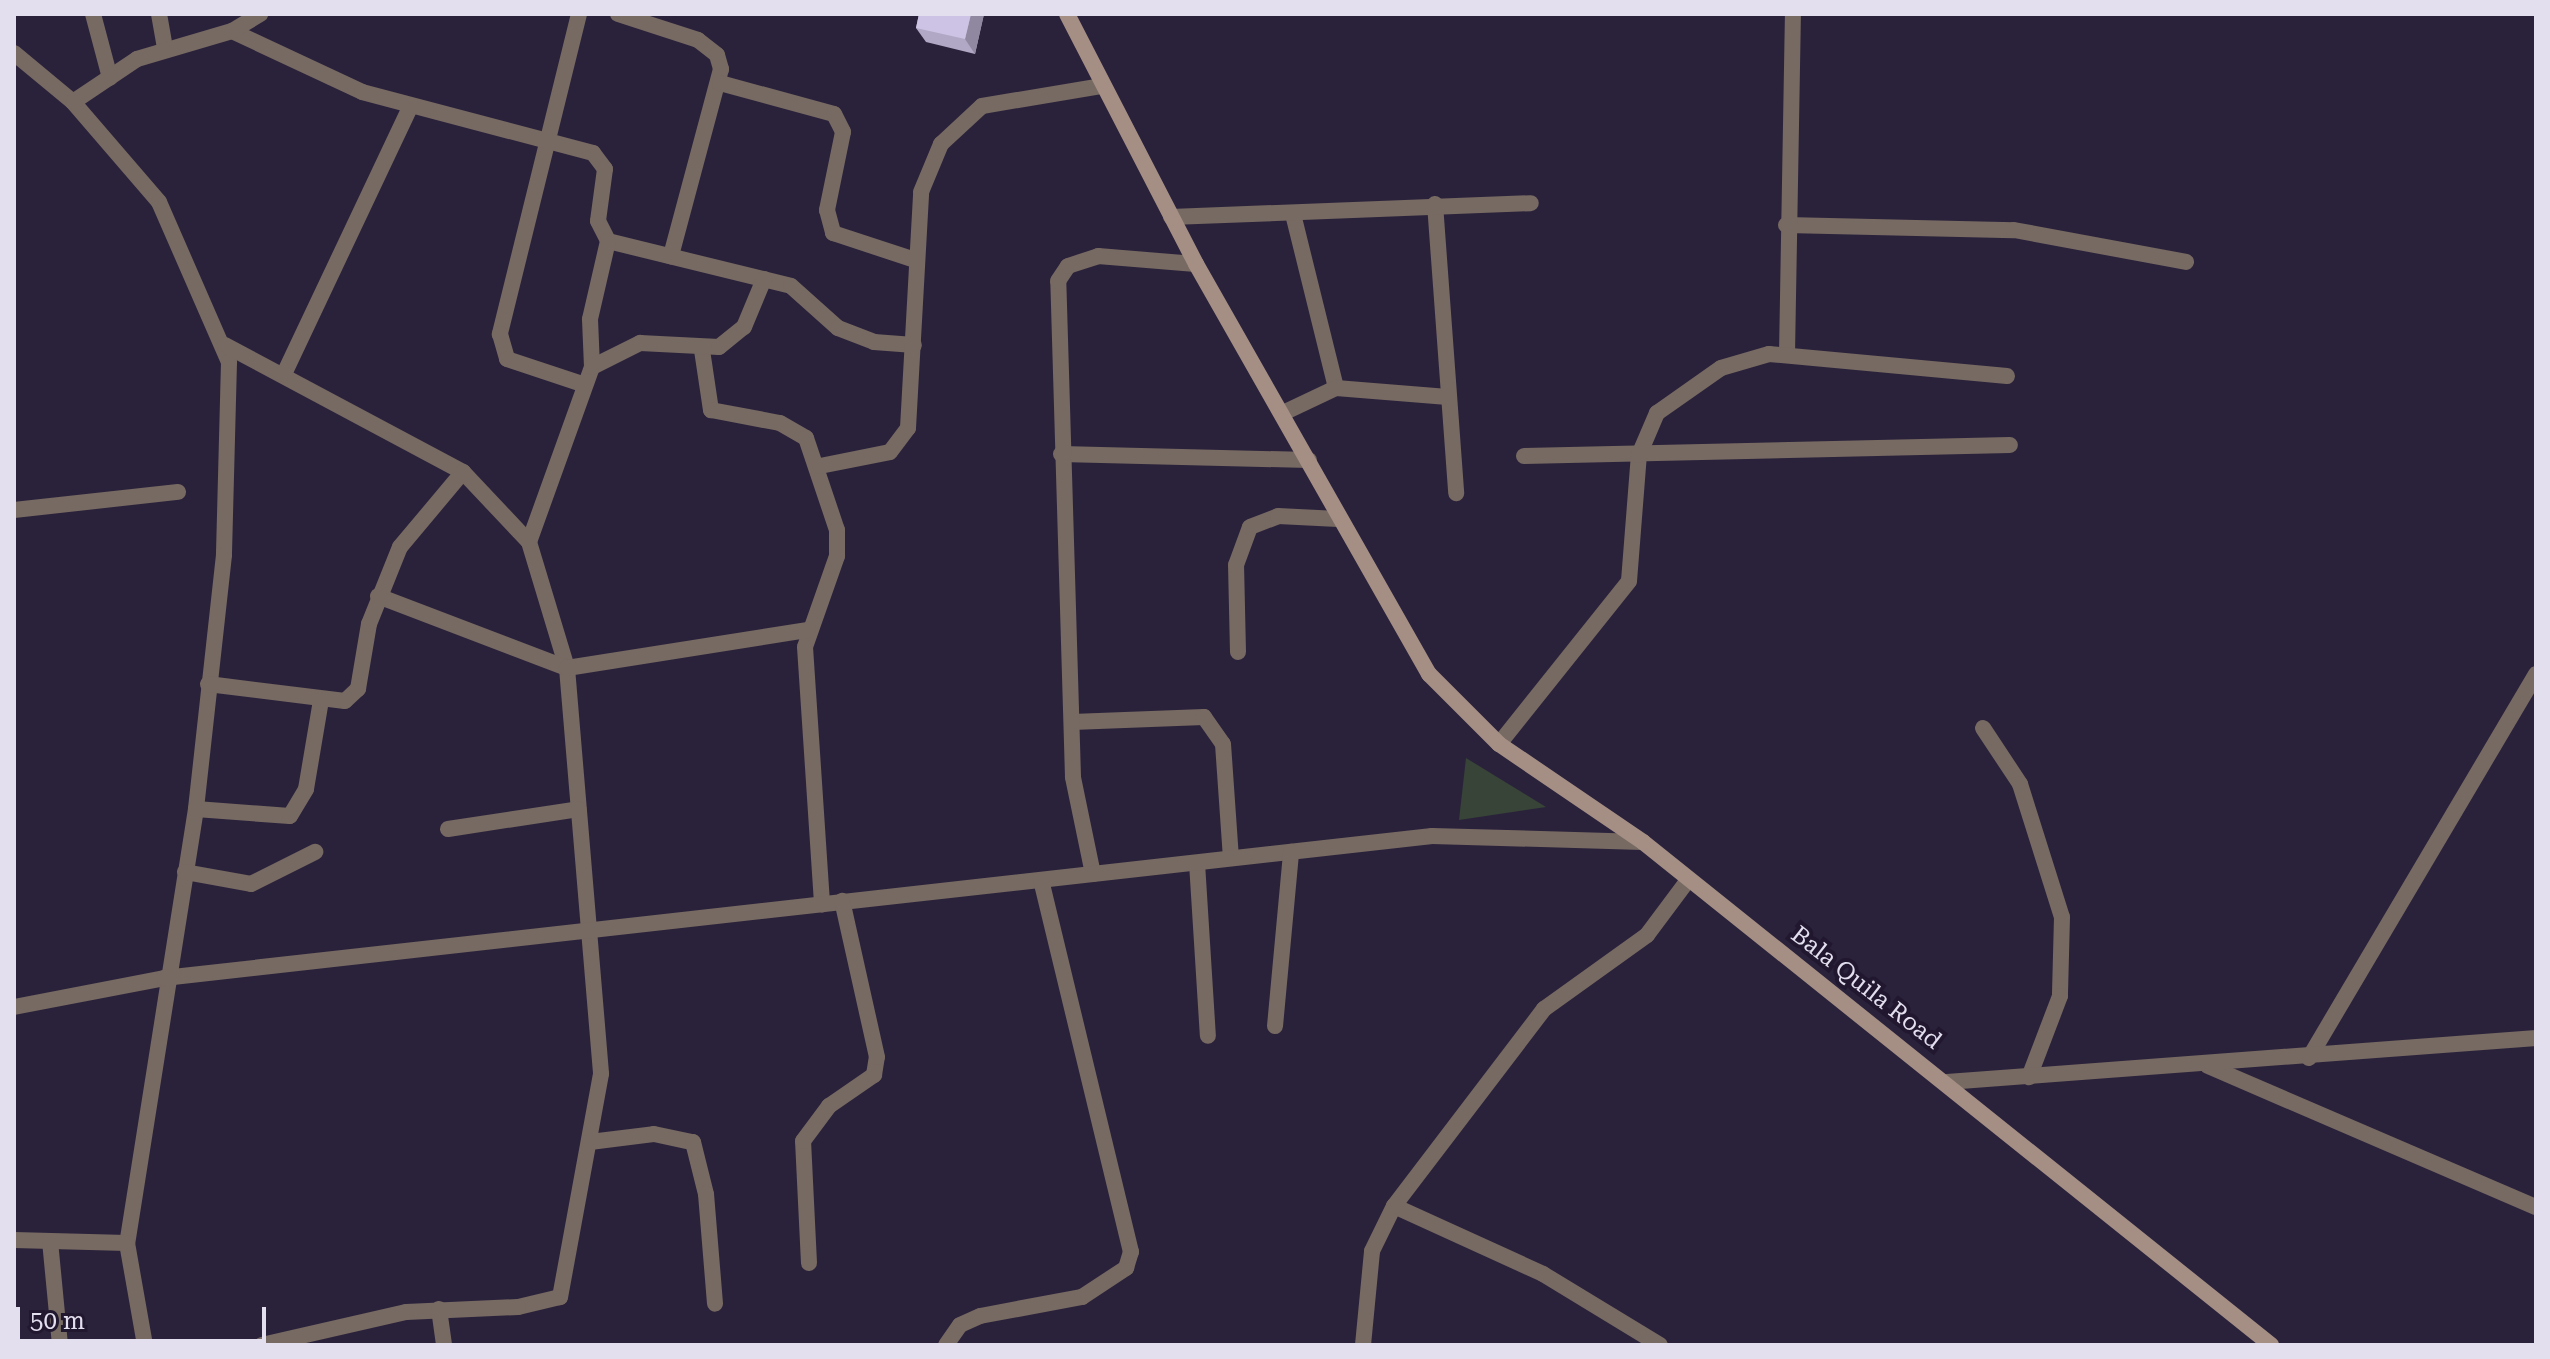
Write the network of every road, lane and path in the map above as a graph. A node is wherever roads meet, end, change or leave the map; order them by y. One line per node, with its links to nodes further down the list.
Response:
1 (93, 14): 11 (street)
2 (159, 14): 9 (street)
3 (260, 14): 8 (street)
4 (579, 14): 16 (street)
5 (618, 14): 12 (street)
6 (1067, 14): 13 (street, Bala Quila Road)
7 (1793, 14): 21 (street)
8 (232, 31): 9 (street); 15 (street)
9 (165, 49): 11 (street)
10 (14, 53): 14 (street)
11 (110, 78): 14 (street)
12 (720, 83): 23 (street); 24 (street)
13 (1102, 86): 20 (street, Bala Quila Road); 24 (street)
14 (73, 102): 28 (street)
15 (411, 105): 16 (street); 33 (street)
16 (548, 144): 22 (street); 35 (street)
17 (1531, 203): 18 (street)
18 (1435, 204): 19 (street); 37 (street)
19 (1293, 214): 20 (street); 36 (street)
20 (1171, 217): 26 (street, Bala Quila Road)
21 (1786, 225): 25 (street); 31 (street)
22 (608, 241): 23 (street); 32 (street)
23 (671, 256): 27 (street)
24 (915, 260): 29 (street)
25 (2186, 262)
26 (1196, 264): 38 (street, Bala Quila Road); 40 (street)
27 (764, 279): 29 (street); 30 (street)
28 (225, 345): 33 (street); 56 (street)
29 (914, 345): 44 (street)
30 (702, 350): 32 (street); 44 (street)
31 (1787, 354): 34 (street); 41 (street)
32 (592, 367): 35 (street)
33 (284, 374): 45 (street)
34 (2007, 376)
35 (585, 385): 50 (street)
36 (1336, 388): 37 (street); 38 (street)
37 (1448, 397): 47 (street)
38 (1283, 413): 43 (street, Bala Quila Road)
39 (2010, 445): 41 (street)
40 (1061, 454): 43 (street); 58 (street)
41 (1639, 455): 42 (street); 60 (street)
42 (1524, 456)
43 (1309, 460): 49 (street, Bala Quila Road)
44 (820, 466): 52 (street)
45 (463, 472): 50 (street); 51 (street)
46 (178, 492): 48 (street)
47 (1456, 493)
48 (14, 510)
49 (1338, 519): 53 (street); 60 (street, Bala Quila Road)
50 (529, 542): 54 (street)
51 (378, 596): 54 (street); 57 (street)
52 (808, 630): 54 (street); 74 (street)
53 (1238, 652)
54 (567, 668): 62 (street)
55 (2536, 674): 81 (street)
56 (208, 684): 57 (street); 61 (street)
57 (321, 700): 61 (street)
58 (1072, 722): 67 (street); 70 (street)
59 (1983, 728): 83 (street)
60 (1499, 744): 64 (street, Bala Quila Road)
61 (196, 809): 69 (street)
62 (578, 809): 63 (street); 75 (street)
63 (448, 829)
64 (1643, 842): 66 (street); 71 (street, Bala Quila Road)
65 (315, 852): 69 (street)
66 (1291, 852): 67 (street); 78 (street)
67 (1231, 858): 68 (street)
68 (1197, 863): 70 (street); 79 (street)
69 (185, 872): 76 (street)
70 (1093, 874): 72 (street)
71 (1688, 880): 84 (street, Bala Quila Road); 86 (street)
72 (1041, 881): 73 (street); 98 (street)
73 (842, 901): 74 (street); 91 (street)
74 (822, 904): 75 (street)
75 (591, 926): 76 (street); 85 (street)
76 (164, 978): 77 (street); 90 (street)
77 (14, 1007)
78 (1275, 1026)
79 (1208, 1036)
80 (2536, 1038): 81 (street)
81 (2309, 1058): 82 (street)
82 (2208, 1066): 83 (street); 87 (street)
83 (2029, 1077): 84 (street)
84 (1947, 1082): 101 (street, Bala Quila Road)
85 (590, 1142): 92 (street); 93 (street)
86 (1394, 1206): 99 (street); 100 (street)
87 (2536, 1207)
88 (14, 1240): 89 (street)
89 (50, 1241): 90 (street); 94 (street)
90 (127, 1243): 95 (street)
91 (809, 1263)
92 (715, 1304)
93 (439, 1309): 96 (street); 97 (street)
94 (60, 1345)
95 (145, 1345)
96 (262, 1345)
97 (444, 1345)
98 (946, 1345)
99 (1363, 1345)
100 (1660, 1345)
101 (2271, 1345)

